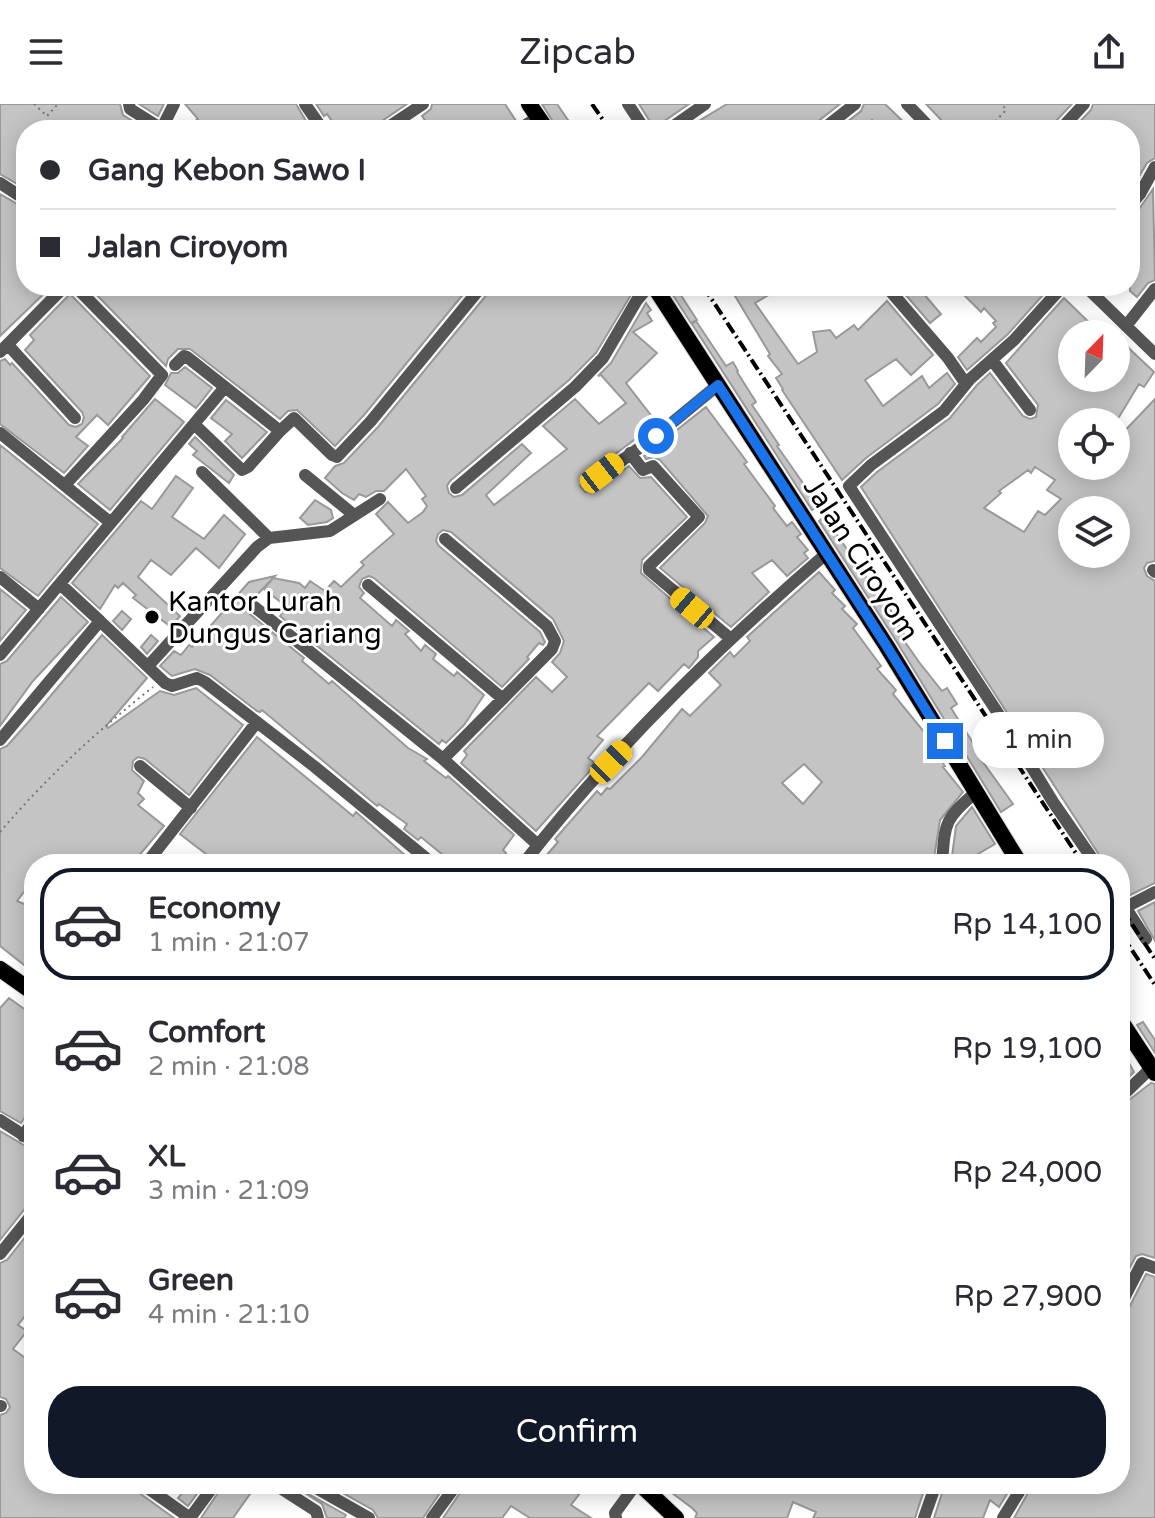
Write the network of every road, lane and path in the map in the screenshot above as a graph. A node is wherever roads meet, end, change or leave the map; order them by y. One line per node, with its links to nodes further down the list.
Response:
1 (34, 104): 2 (path)
2 (58, 104)
3 (129, 104): 10 (street)
4 (423, 104): 11 (street)
5 (705, 104): 12 (street)
6 (855, 104): 13 (street)
7 (908, 104): 14 (street)
8 (1002, 104): 15 (path)
9 (1084, 104): 16 (street)
10 (148, 120)
11 (399, 120)
12 (682, 120)
13 (835, 120)
14 (923, 120)
15 (996, 120)
16 (1069, 120)
17 (1155, 167): 18 (street)
18 (1140, 194)
19 (1155, 289): 29 (street)
20 (55, 296): 31 (street)
21 (85, 296): 47 (street)
22 (474, 296): 41 (street)
23 (641, 296): 48 (street)
24 (658, 296): 36 (main road, Jalan Ciroyom)
25 (895, 296): 35 (street)
26 (1055, 296): 33 (street)
27 (1095, 296): 28 (street)
28 (1120, 320)
29 (1130, 321)
30 (1130, 330): 32 (street)
31 (4, 348): 39 (street)
32 (1155, 354)
33 (992, 360): 35 (street); 38 (street)
34 (175, 365): 37 (street)
35 (966, 384): 79 (street)
36 (718, 385): 43 (street); 54 (main road, Jalan Ciroyom)
37 (225, 387): 40 (street); 41 (street)
38 (1030, 410)
39 (75, 418)
40 (194, 424): 41 (street); 51 (street)
41 (280, 431)
42 (0, 433): 47 (street)
43 (630, 453): 46 (street); 61 (street)
44 (202, 472): 52 (street)
45 (305, 475): 50 (street)
46 (589, 484)
47 (65, 485): 51 (street)
48 (456, 488)
49 (380, 499): 50 (street)
50 (354, 515): 52 (street)
51 (111, 523): 56 (street)
52 (269, 538): 63 (street)
53 (445, 539): 65 (street)
54 (827, 553): 61 (street); 70 (main road, Jalan Ciroyom)
55 (0, 577): 59 (street)
56 (60, 584): 59 (street); 60 (street)
57 (368, 585): 65 (street)
58 (252, 605): 68 (street)
59 (39, 609): 62 (street)
60 (100, 621): 63 (street); 67 (street)
61 (731, 639): 73 (street)
62 (0, 655)
63 (148, 666): 64 (street)
64 (156, 682): 66 (street); 72 (path)
65 (503, 699): 68 (street)
66 (257, 722): 71 (street); 75 (street)
67 (0, 740)
68 (443, 759): 73 (street)
69 (140, 766): 71 (street)
70 (976, 792): 77 (street); 78 (main road, Jalan Ciroyom)
71 (191, 808): 74 (street)
72 (0, 832)
73 (538, 845): 76 (street)
74 (154, 854)
75 (421, 854)
76 (531, 854)
77 (943, 854)
78 (1014, 854)
79 (1089, 854)
80 (1155, 892): 81 (street)
81 (1130, 901)
82 (1130, 914): 83 (street)
83 (1146, 939)
84 (0, 969): 85 (main road)
85 (24, 986)
86 (1130, 1035): 87 (main road)
87 (1153, 1070): 88 (street)
88 (1130, 1090)
89 (0, 1120): 90 (street)
90 (24, 1136)
91 (24, 1224): 92 (street)
92 (0, 1254)
93 (1155, 1268): 94 (street)
94 (1130, 1286)
95 (156, 1494): 104 (street)
96 (208, 1494): 104 (street)
97 (290, 1494): 105 (street)
98 (327, 1494): 106 (street)
99 (450, 1494): 107 (street)
100 (630, 1494): 108 (street)
101 (649, 1494): 109 (main road)
102 (932, 1494): 110 (street)
103 (1018, 1494): 111 (street)
104 (190, 1518)
105 (318, 1518)
106 (369, 1518)
107 (432, 1518)
108 (616, 1518)
109 (676, 1518)
110 (924, 1518)
111 (1003, 1518)

